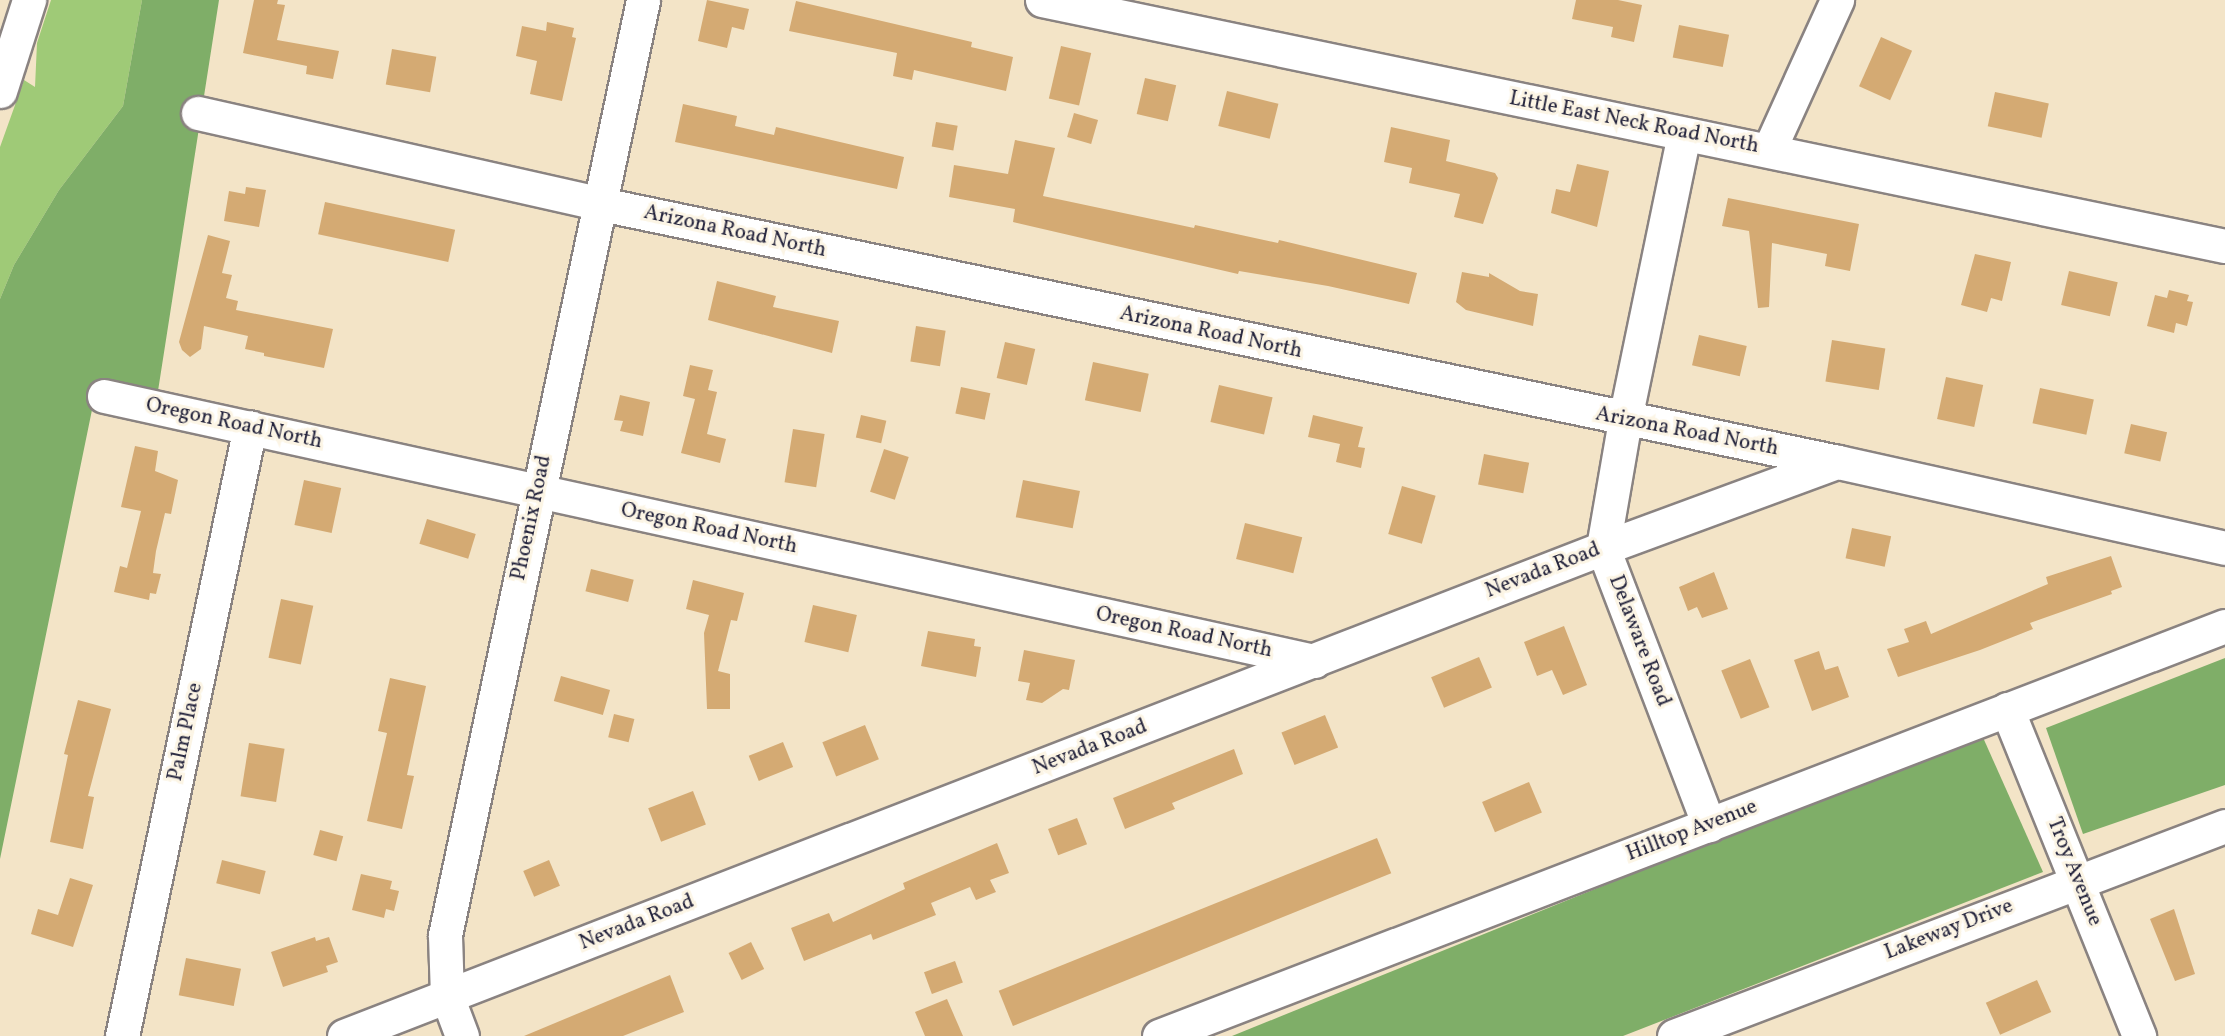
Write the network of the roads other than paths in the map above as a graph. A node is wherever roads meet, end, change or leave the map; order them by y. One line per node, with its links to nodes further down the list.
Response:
1 (29, 0): 6 (main road)
2 (643, 0): 10 (main road, Phoenix Road)
3 (1042, 0): 5 (main road, Little East Neck Road North)
4 (1837, 0): 9 (main road)
5 (1120, 7): 8 (main road, Little East Neck Road North)
6 (0, 91)
7 (198, 113): 10 (main road, Arizona Road North)
8 (1684, 134): 9 (main road, Little East Neck Road North); 13 (main road, Delaware Road)
9 (1769, 150): 11 (main road, Little East Neck Road North)
10 (601, 204): 13 (main road, Arizona Road North); 16 (main road, Phoenix Road)
11 (2225, 246)
12 (104, 396): 14 (main road, Oregon Road North)
13 (1625, 420): 15 (main road, Arizona Road North); 17 (main road, Delaware Road)
14 (250, 427): 16 (main road, Oregon Road North); 26 (main road, Palm Place)
15 (1838, 462): 17 (main road, Nevada Road); 18 (main road, Arizona Road North)
16 (537, 491): 20 (main road, Oregon Road North); 25 (main road, Phoenix Road)
17 (1603, 548): 20 (main road, Nevada Road); 22 (main road, Delaware Road)
18 (2225, 548)
19 (2225, 626): 21 (main road, Hilltop Avenue)
20 (1314, 661): 25 (main road, Nevada Road)
21 (2007, 709): 22 (main road, Hilltop Avenue); 24 (main road, Troy Avenue)
22 (1709, 825): 29 (main road, Hilltop Avenue)
23 (2225, 826): 24 (main road, Lakeway Drive)
24 (2078, 882): 30 (main road, Lakeway Drive); 31 (main road, Troy Avenue)
25 (447, 996): 27 (main road, Nevada Road); 28 (main road, Phoenix Road)
26 (122, 1036)
27 (344, 1036)
28 (462, 1036)
29 (1159, 1036)
30 (1674, 1036)
31 (2139, 1036)

